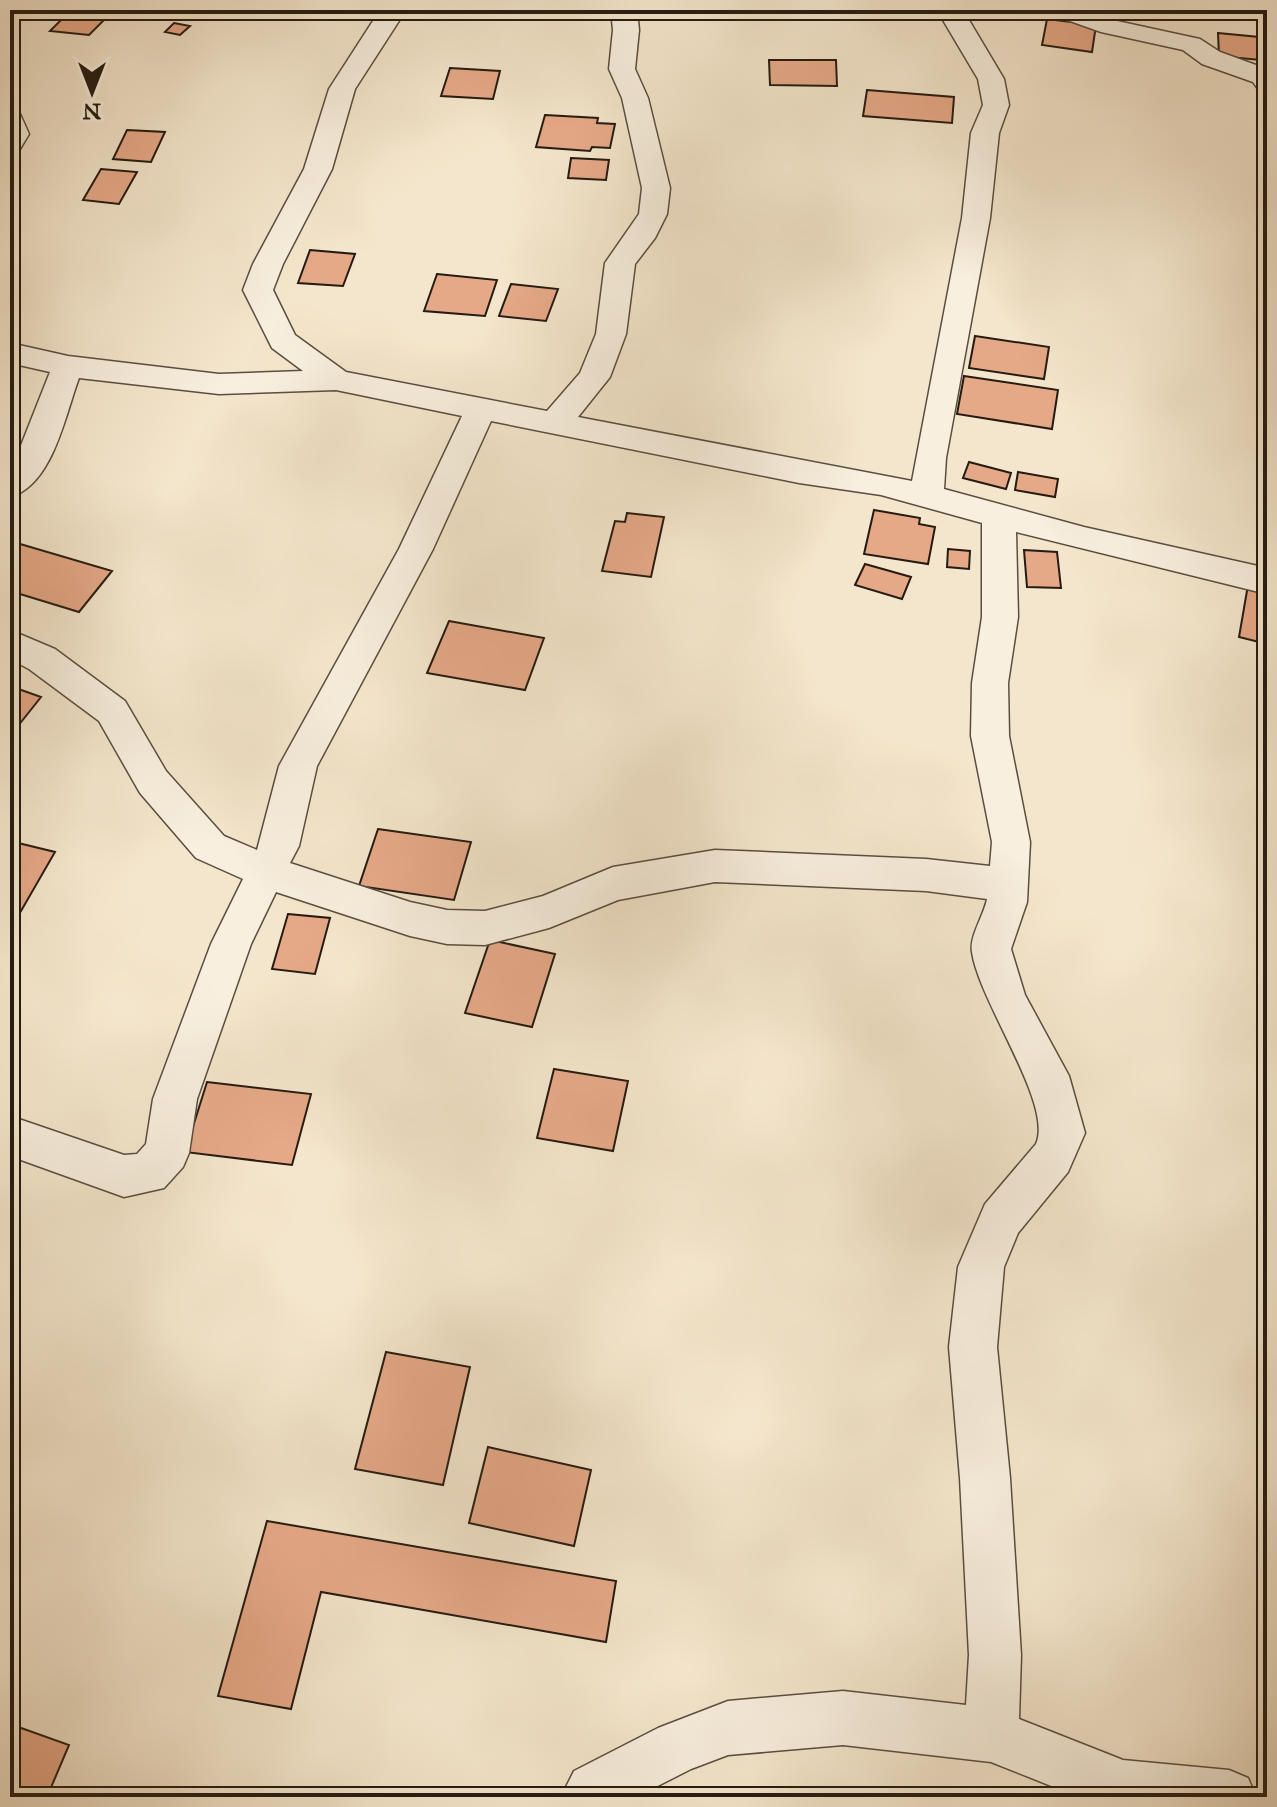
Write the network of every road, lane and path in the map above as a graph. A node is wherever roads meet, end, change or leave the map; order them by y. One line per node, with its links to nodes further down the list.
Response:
1 (393, 10): 10 (street)
2 (624, 10): 12 (street)
3 (950, 10): 14 (street)
4 (1062, 10): 5 (street)
5 (1267, 83)
6 (10, 120): 7 (street)
7 (10, 143)
8 (10, 353): 9 (street)
9 (68, 366): 10 (street); 13 (street)
10 (336, 380): 11 (street)
11 (481, 409): 12 (street); 18 (street)
12 (555, 423): 14 (street)
13 (10, 486)
14 (927, 498): 15 (street)
15 (999, 517): 16 (street); 19 (street)
16 (1267, 581)
17 (10, 643): 18 (street)
18 (266, 872): 19 (street); 20 (street)
19 (1008, 885): 21 (street)
20 (10, 1136)
21 (991, 1735): 22 (street); 23 (street)
22 (588, 1797)
23 (1229, 1797)

